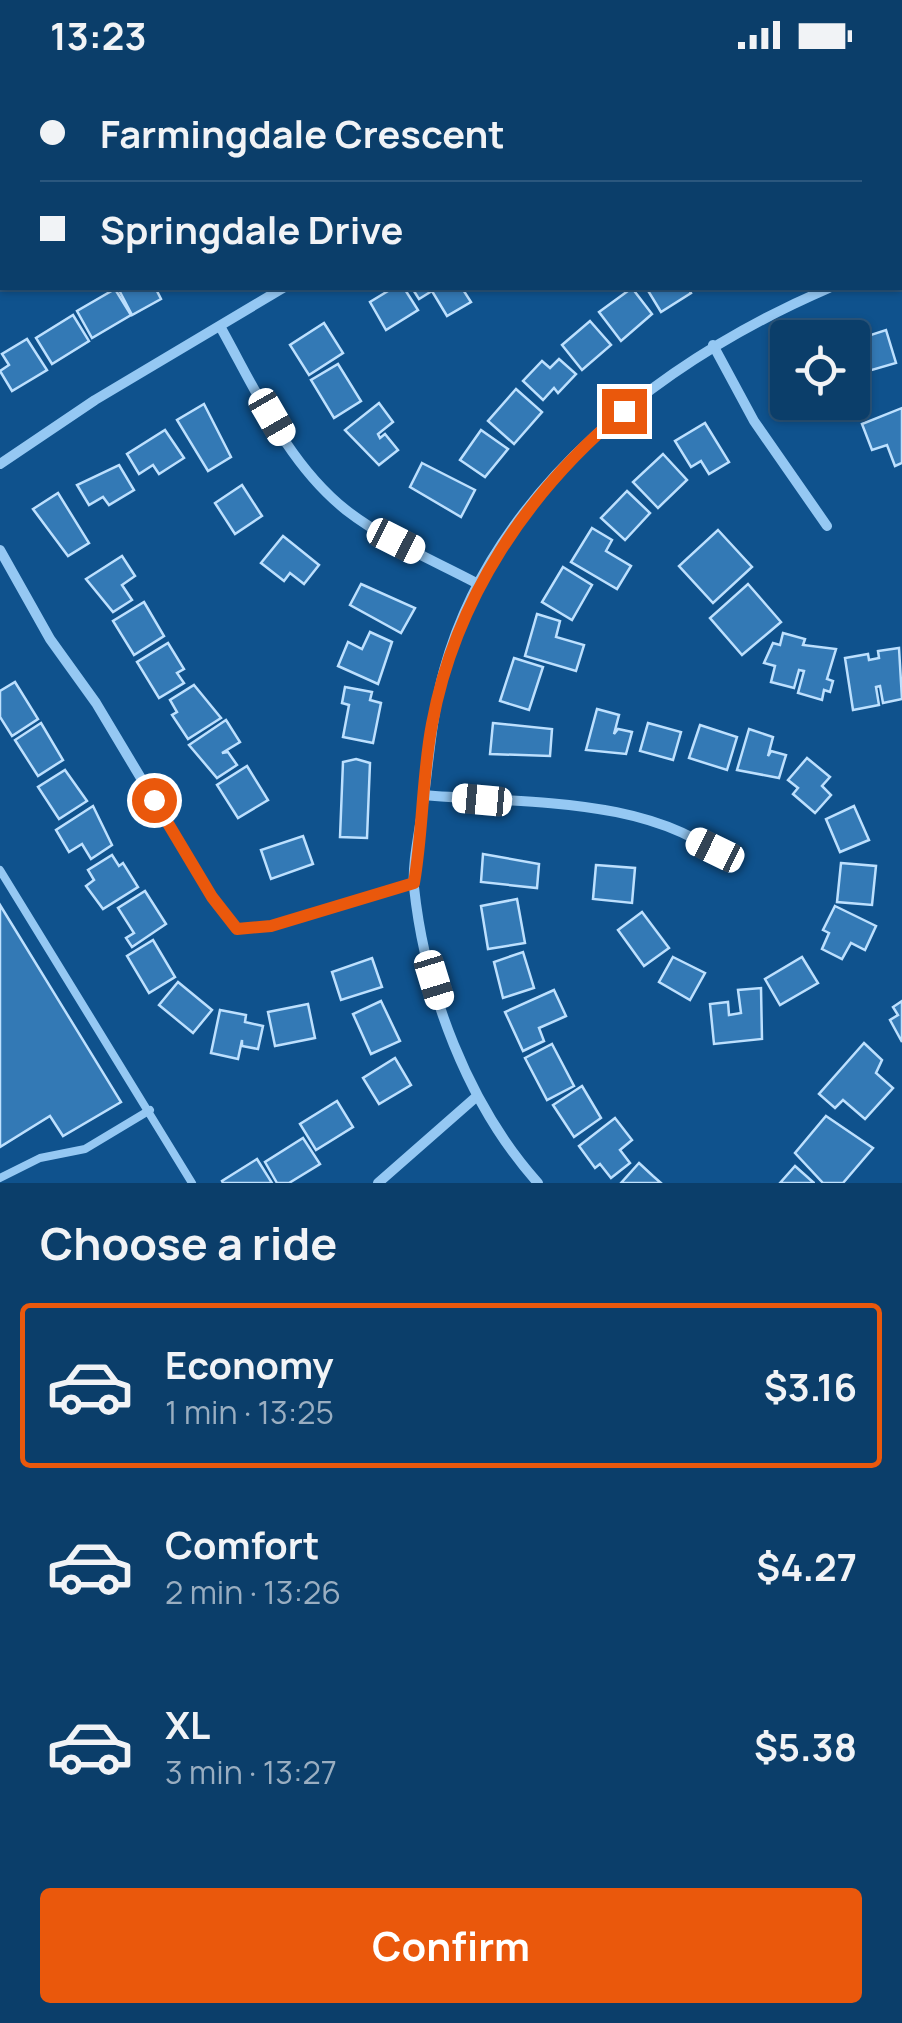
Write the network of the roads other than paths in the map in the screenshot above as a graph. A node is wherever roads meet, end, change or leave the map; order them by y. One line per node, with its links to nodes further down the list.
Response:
1 (280, 290): 3 (street)
2 (825, 290): 4 (street)
3 (221, 328): 5 (street); 8 (street)
4 (712, 345): 6 (street); 8 (street)
5 (0, 464)
6 (827, 526)
7 (0, 550): 12 (street)
8 (480, 585): 9 (street)
9 (424, 795): 10 (street); 12 (street)
10 (730, 863)
11 (0, 870): 14 (lane)
12 (414, 883): 13 (street)
13 (476, 1097): 17 (street); 18 (street)
14 (150, 1110): 15 (lane); 16 (lane)
15 (0, 1178)
16 (192, 1183)
17 (378, 1183)
18 (538, 1183)

